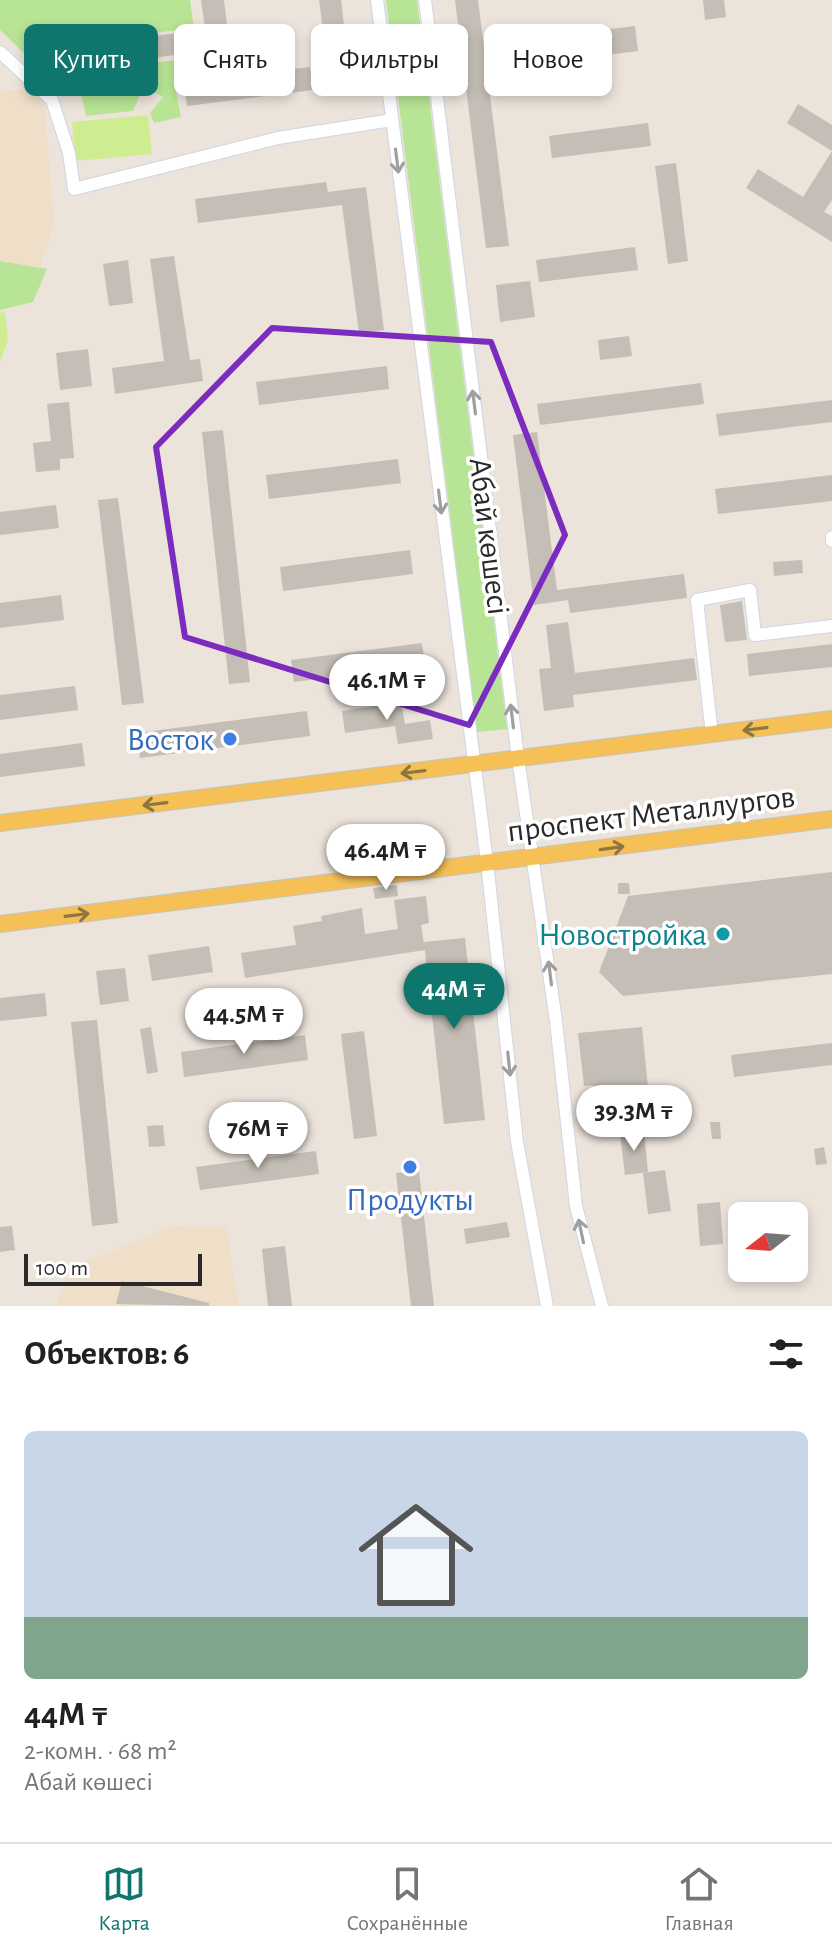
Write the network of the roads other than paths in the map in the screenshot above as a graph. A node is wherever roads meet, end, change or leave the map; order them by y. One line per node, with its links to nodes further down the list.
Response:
1 (377, 0): 4 (street, Абай көшесі)
2 (425, 0): 8 (street, Абай көшесі, one-way to 2)
3 (0, 52): 4 (street)
4 (392, 120): 9 (street, Абай көшесі, one-way to 9)
5 (832, 626): 7 (street)
6 (832, 719): 7 (main road, one-way to 7)
7 (712, 735): 8 (main road)
8 (518, 758): 9 (main road); 12 (street, Абай көшесі)
9 (474, 764): 11 (main road, one-way to 11); 13 (street, Абай көшесі)
10 (832, 819): 12 (main road, проспект Металлургов, one-way to 10)
11 (0, 823)
12 (535, 857): 13 (main road, проспект Металлургов); 16 (street, Абай көшесі, one-way to 12)
13 (487, 862): 14 (main road, проспект Металлургов, one-way to 13); 15 (street, Абай көшесі, one-way to 15)
14 (0, 924)
15 (547, 1306)
16 (602, 1306)

